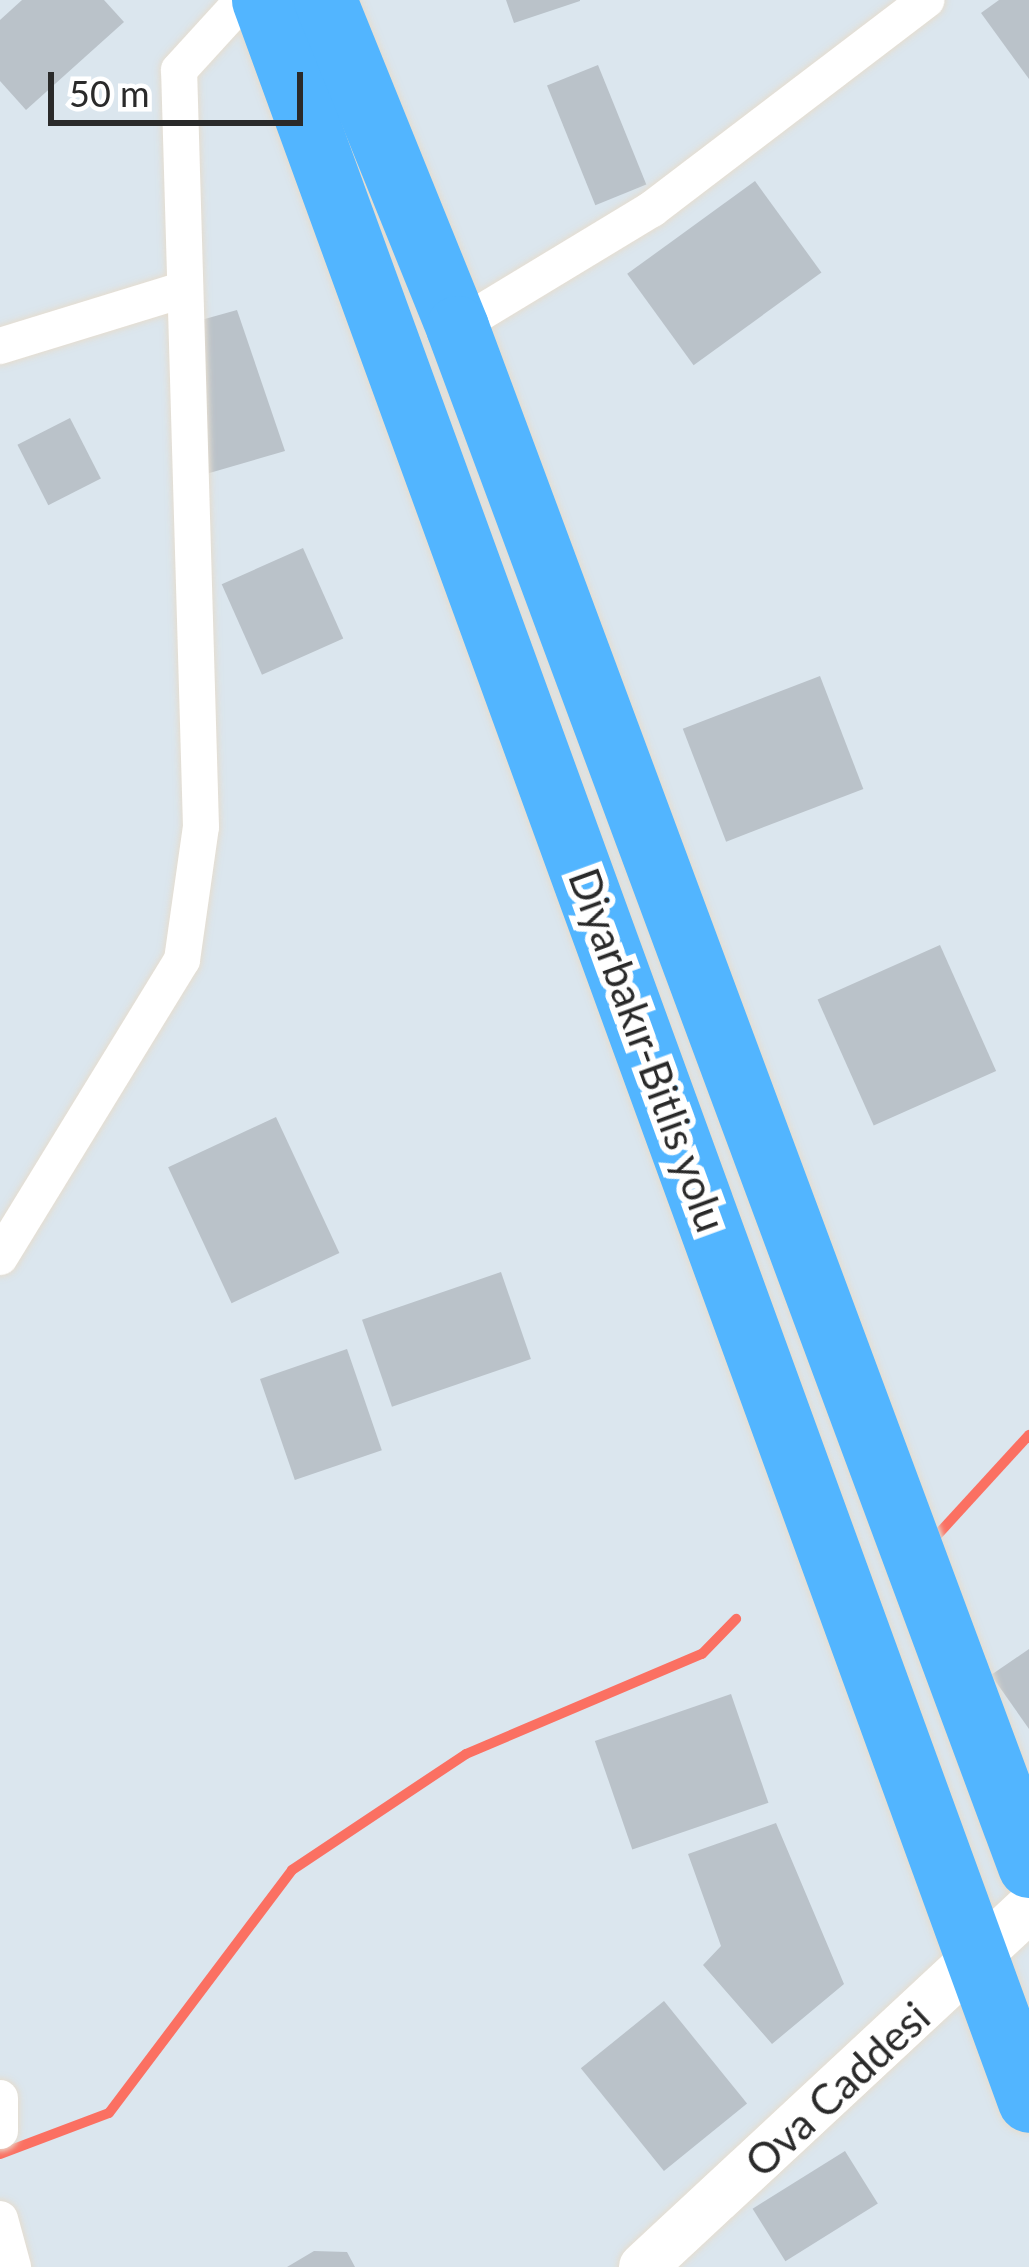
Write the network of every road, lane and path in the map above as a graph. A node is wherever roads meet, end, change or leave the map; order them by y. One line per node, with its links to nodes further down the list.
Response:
1 (243, 0): 5 (street)
2 (263, 0): 11 (highway, Diyarbakır-Bitlis yolu)
3 (325, 0): 6 (highway, Diyarbakır-Bitlis yolu)
4 (926, 0): 6 (street)
5 (179, 291): 7 (street); 8 (street)
6 (457, 327): 9 (highway, Diyarbakır-Bitlis yolu)
7 (0, 346)
8 (0, 1257)
9 (1029, 1866)
10 (1029, 1908): 11 (street, Ova Caddesi)
11 (981, 1957): 13 (highway, Diyarbakır-Bitlis yolu); 17 (street, Ova Caddesi)
12 (0, 2098): 14 (street)
13 (1029, 2101)
14 (0, 2131)
15 (0, 2219): 16 (street)
16 (13, 2267)
17 (643, 2267)

